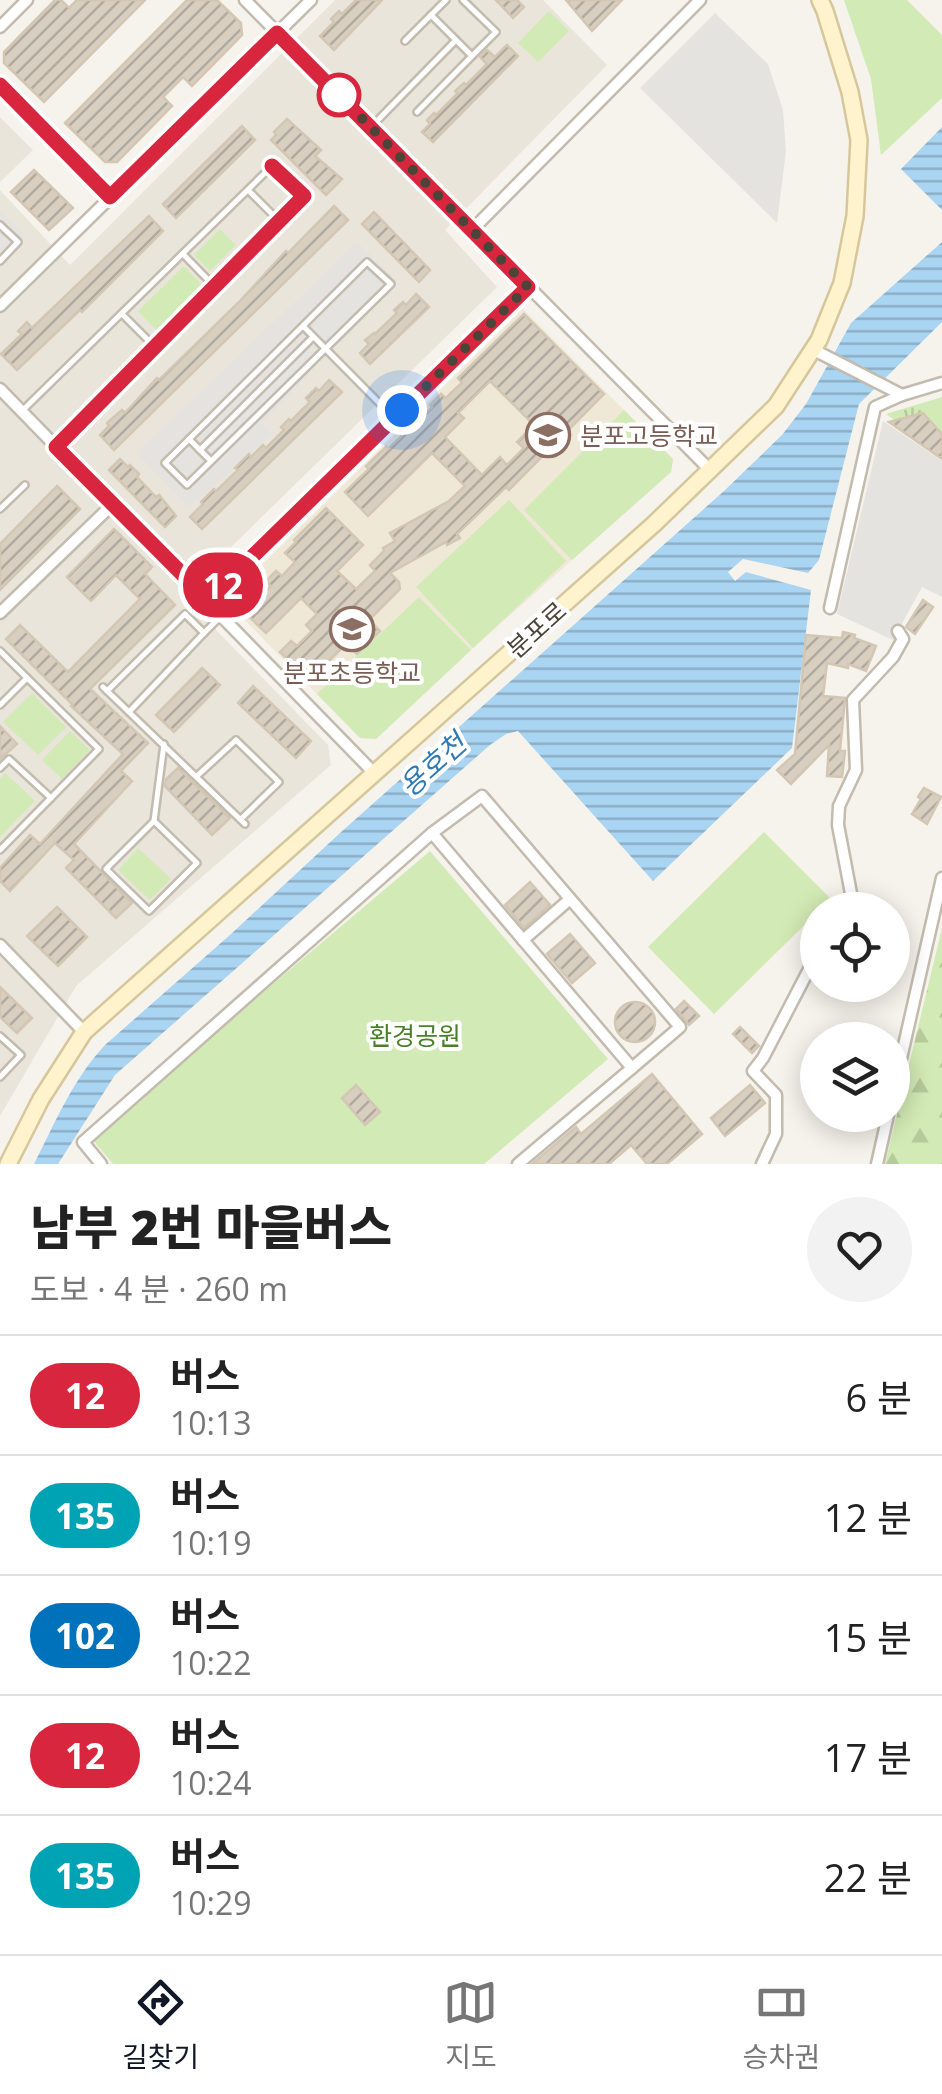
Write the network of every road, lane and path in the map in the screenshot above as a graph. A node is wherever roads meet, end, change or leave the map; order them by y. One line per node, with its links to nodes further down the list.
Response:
1 (27, 0): 9 (street)
2 (245, 0): 10 (street)
3 (311, 0): 10 (street)
4 (446, 0): 8 (lane)
5 (462, 0): 13 (lane)
6 (700, 0): 21 (street)
7 (820, 0): 32 (main road, 분포로)
8 (430, 15): 11 (lane); 12 (lane)
9 (0, 27)
10 (277, 33): 16 (street); 18 (street)
11 (456, 40): 13 (lane); 16 (lane)
12 (405, 42)
13 (472, 56): 15 (lane)
14 (0, 85): 18 (street)
15 (416, 112)
16 (371, 128): 21 (street)
17 (248, 190): 19 (lane); 19 (lane); 22 (lane)
18 (110, 197): 26 (street)
19 (279, 221): 24 (lane)
20 (0, 225): 23 (lane)
21 (472, 230): 25 (street)
22 (183, 254): 24 (lane); 27 (lane)
23 (0, 261)
24 (215, 286): 30 (lane)
25 (528, 287): 37 (street); 42 (street)
26 (0, 306)
27 (122, 314): 30 (lane); 36 (lane)
28 (303, 326): 29 (lane); 31 (lane); 38 (lane)
29 (314, 337): 31 (lane); 40 (lane)
30 (155, 347): 39 (lane)
31 (325, 348): 37 (lane); 41 (lane)
32 (821, 354): 35 (street); 42 (main road, 분포로)
33 (942, 383): 35 (street)
34 (0, 390): 36 (street)
35 (902, 395): 47 (street)
36 (22, 412): 39 (street)
37 (394, 418): 46 (street)
38 (189, 439): 40 (lane); 41 (lane)
39 (56, 447): 44 (street)
40 (200, 450): 41 (lane)
41 (211, 461)
42 (710, 470): 58 (main road, 분포로)
43 (25, 485): 45 (lane)
44 (113, 504): 46 (street); 48 (street)
45 (0, 509)
46 (208, 600): 49 (street)
47 (830, 608)
48 (0, 613)
49 (222, 615): 51 (lane); 58 (street)
50 (898, 631): 65 (street)
51 (204, 633): 55 (lane); 55 (lane)
52 (0, 651): 53 (lane)
53 (27, 678): 54 (lane); 60 (lane)
54 (0, 705)
55 (130, 712): 56 (lane)
56 (164, 744): 59 (lane); 61 (lane)
57 (0, 768): 60 (lane)
58 (374, 773): 71 (main road, 분포로)
59 (197, 776): 59 (lane)
60 (51, 798): 63 (lane)
61 (154, 820): 61 (lane)
62 (432, 833): 66 (street); 67 (street); 77 (street)
63 (0, 850)
64 (942, 878): 70 (street)
65 (851, 892)
66 (570, 899): 67 (street); 73 (street)
67 (523, 940): 73 (street)
68 (0, 945): 71 (street)
69 (800, 985): 79 (street)
70 (909, 1022)
71 (84, 1032): 76 (main road, 분포로)
72 (0, 1036): 74 (lane)
73 (632, 1068): 78 (street)
74 (0, 1077)
75 (884, 1132): 80 (street)
76 (8, 1164)
77 (101, 1164)
78 (518, 1164)
79 (762, 1164)
80 (877, 1164)

